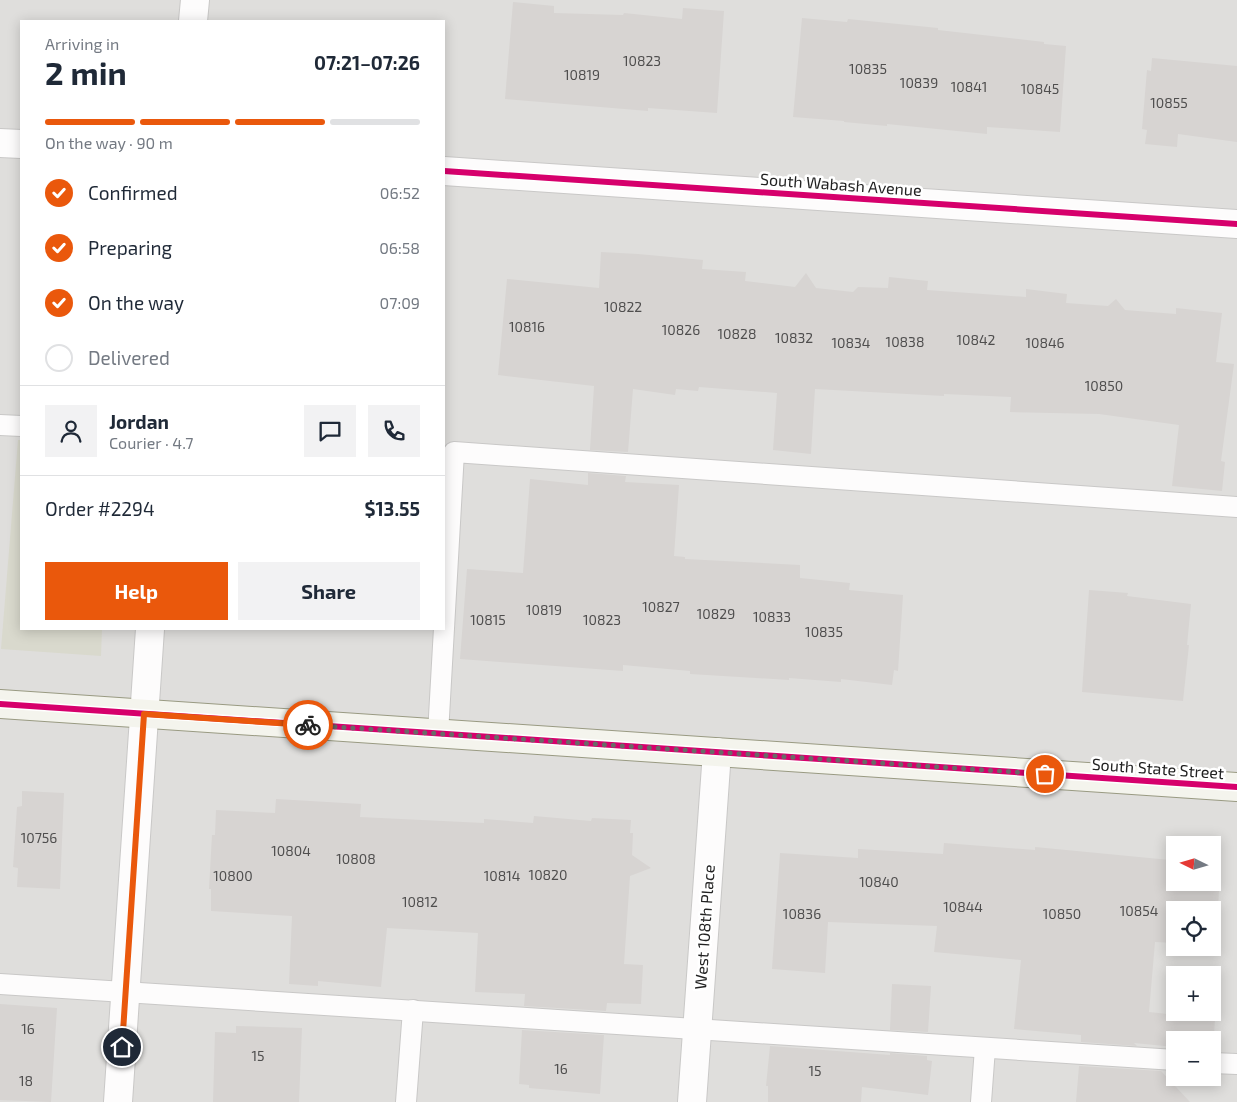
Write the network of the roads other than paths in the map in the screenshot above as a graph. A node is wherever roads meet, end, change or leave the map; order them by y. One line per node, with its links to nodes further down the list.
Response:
1 (195, 0): 2 (street)
2 (193, 20)
3 (0, 143): 4 (street)
4 (20, 144)
5 (445, 171): 6 (street, South Wabash Avenue)
6 (1237, 224)
7 (0, 425): 8 (lane)
8 (20, 426)
9 (1237, 507): 10 (lane)
10 (445, 611)
11 (150, 630): 14 (street)
12 (444, 630): 15 (lane)
13 (0, 704): 14 (street, South State Street)
14 (144, 714): 15 (street, South State Street); 19 (street)
15 (438, 734): 16 (street, South State Street)
16 (717, 752): 17 (street, South State Street); 21 (street, West 108th Place)
17 (1237, 787)
18 (0, 984): 19 (lane)
19 (126, 992): 20 (lane); 26 (street)
20 (412, 1010): 21 (lane); 27 (lane)
21 (697, 1029): 22 (lane); 28 (street, West 108th Place)
22 (985, 1048): 23 (lane); 29 (lane)
23 (1166, 1059)
24 (1221, 1063): 25 (lane)
25 (1237, 1064)
26 (118, 1102)
27 (406, 1102)
28 (692, 1102)
29 (981, 1102)

